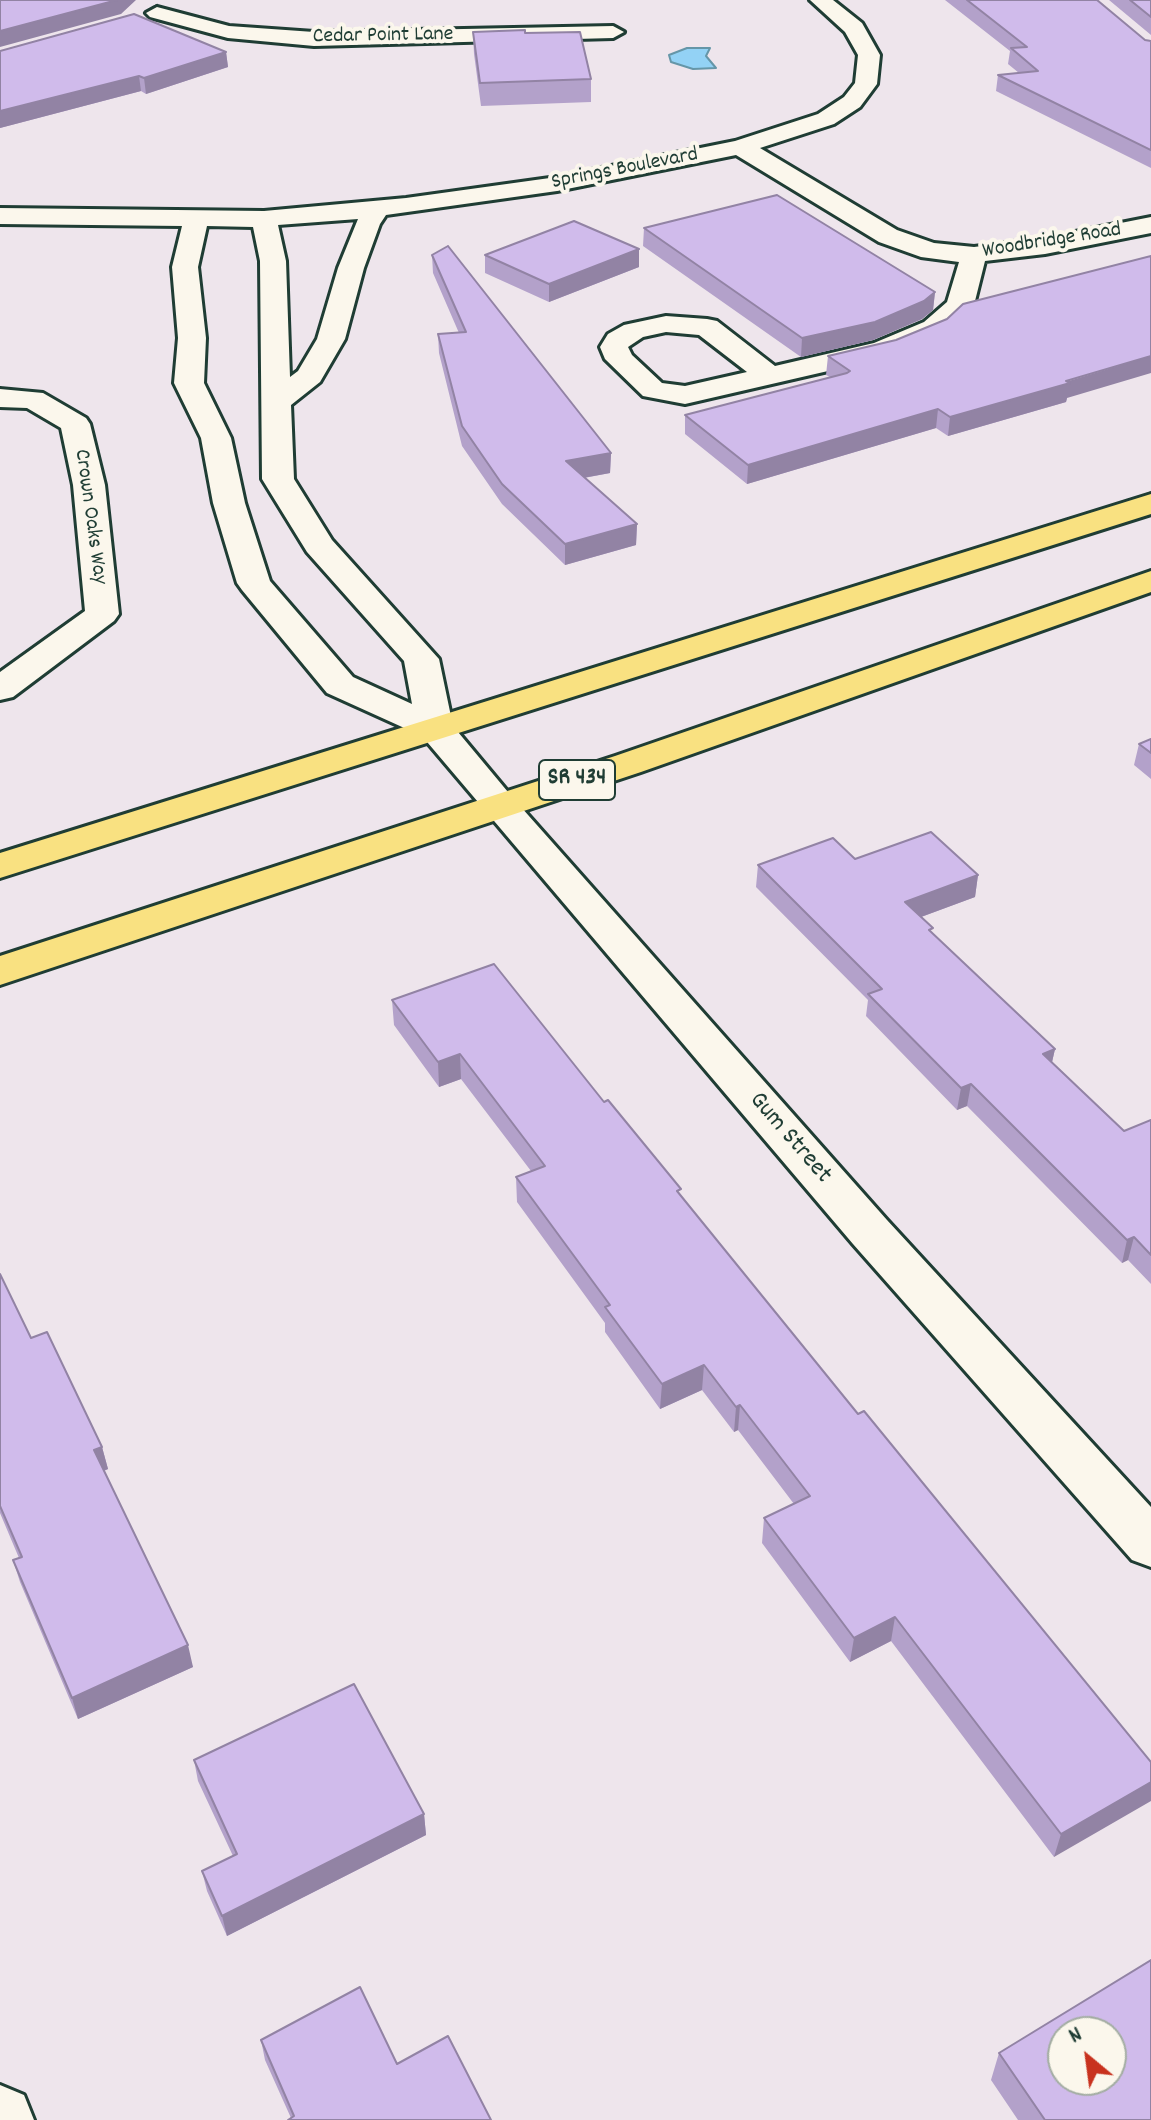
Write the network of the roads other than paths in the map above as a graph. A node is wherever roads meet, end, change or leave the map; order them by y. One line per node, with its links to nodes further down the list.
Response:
1 (181, 0): 3 (street)
2 (820, 0): 6 (street, Springs Boulevard)
3 (157, 13): 4 (street); 5 (street, Cedar Point Lane)
4 (133, 20)
5 (613, 32)
6 (740, 147): 7 (street, Springs Boulevard); 12 (street, Woodbridge Road)
7 (378, 209): 10 (street, Springs Boulevard); 15 (street)
8 (0, 216): 9 (street, Springs Boulevard)
9 (196, 219): 10 (street, Springs Boulevard); 19 (street)
10 (264, 219): 15 (street)
11 (1151, 225): 12 (street, Woodbridge Road)
12 (974, 255): 13 (street)
13 (768, 375)
14 (0, 398): 18 (street, Crown Oaks Way)
15 (277, 402): 19 (street)
16 (1151, 504): 19 (main road)
17 (1148, 586): 20 (main road, SR 434)
18 (0, 689)
19 (435, 728): 20 (street, Gum Street); 21 (main road)
20 (499, 806): 22 (main road, SR 434); 23 (street, Gum Street)
21 (0, 866)
22 (0, 971)
23 (1151, 1544)

